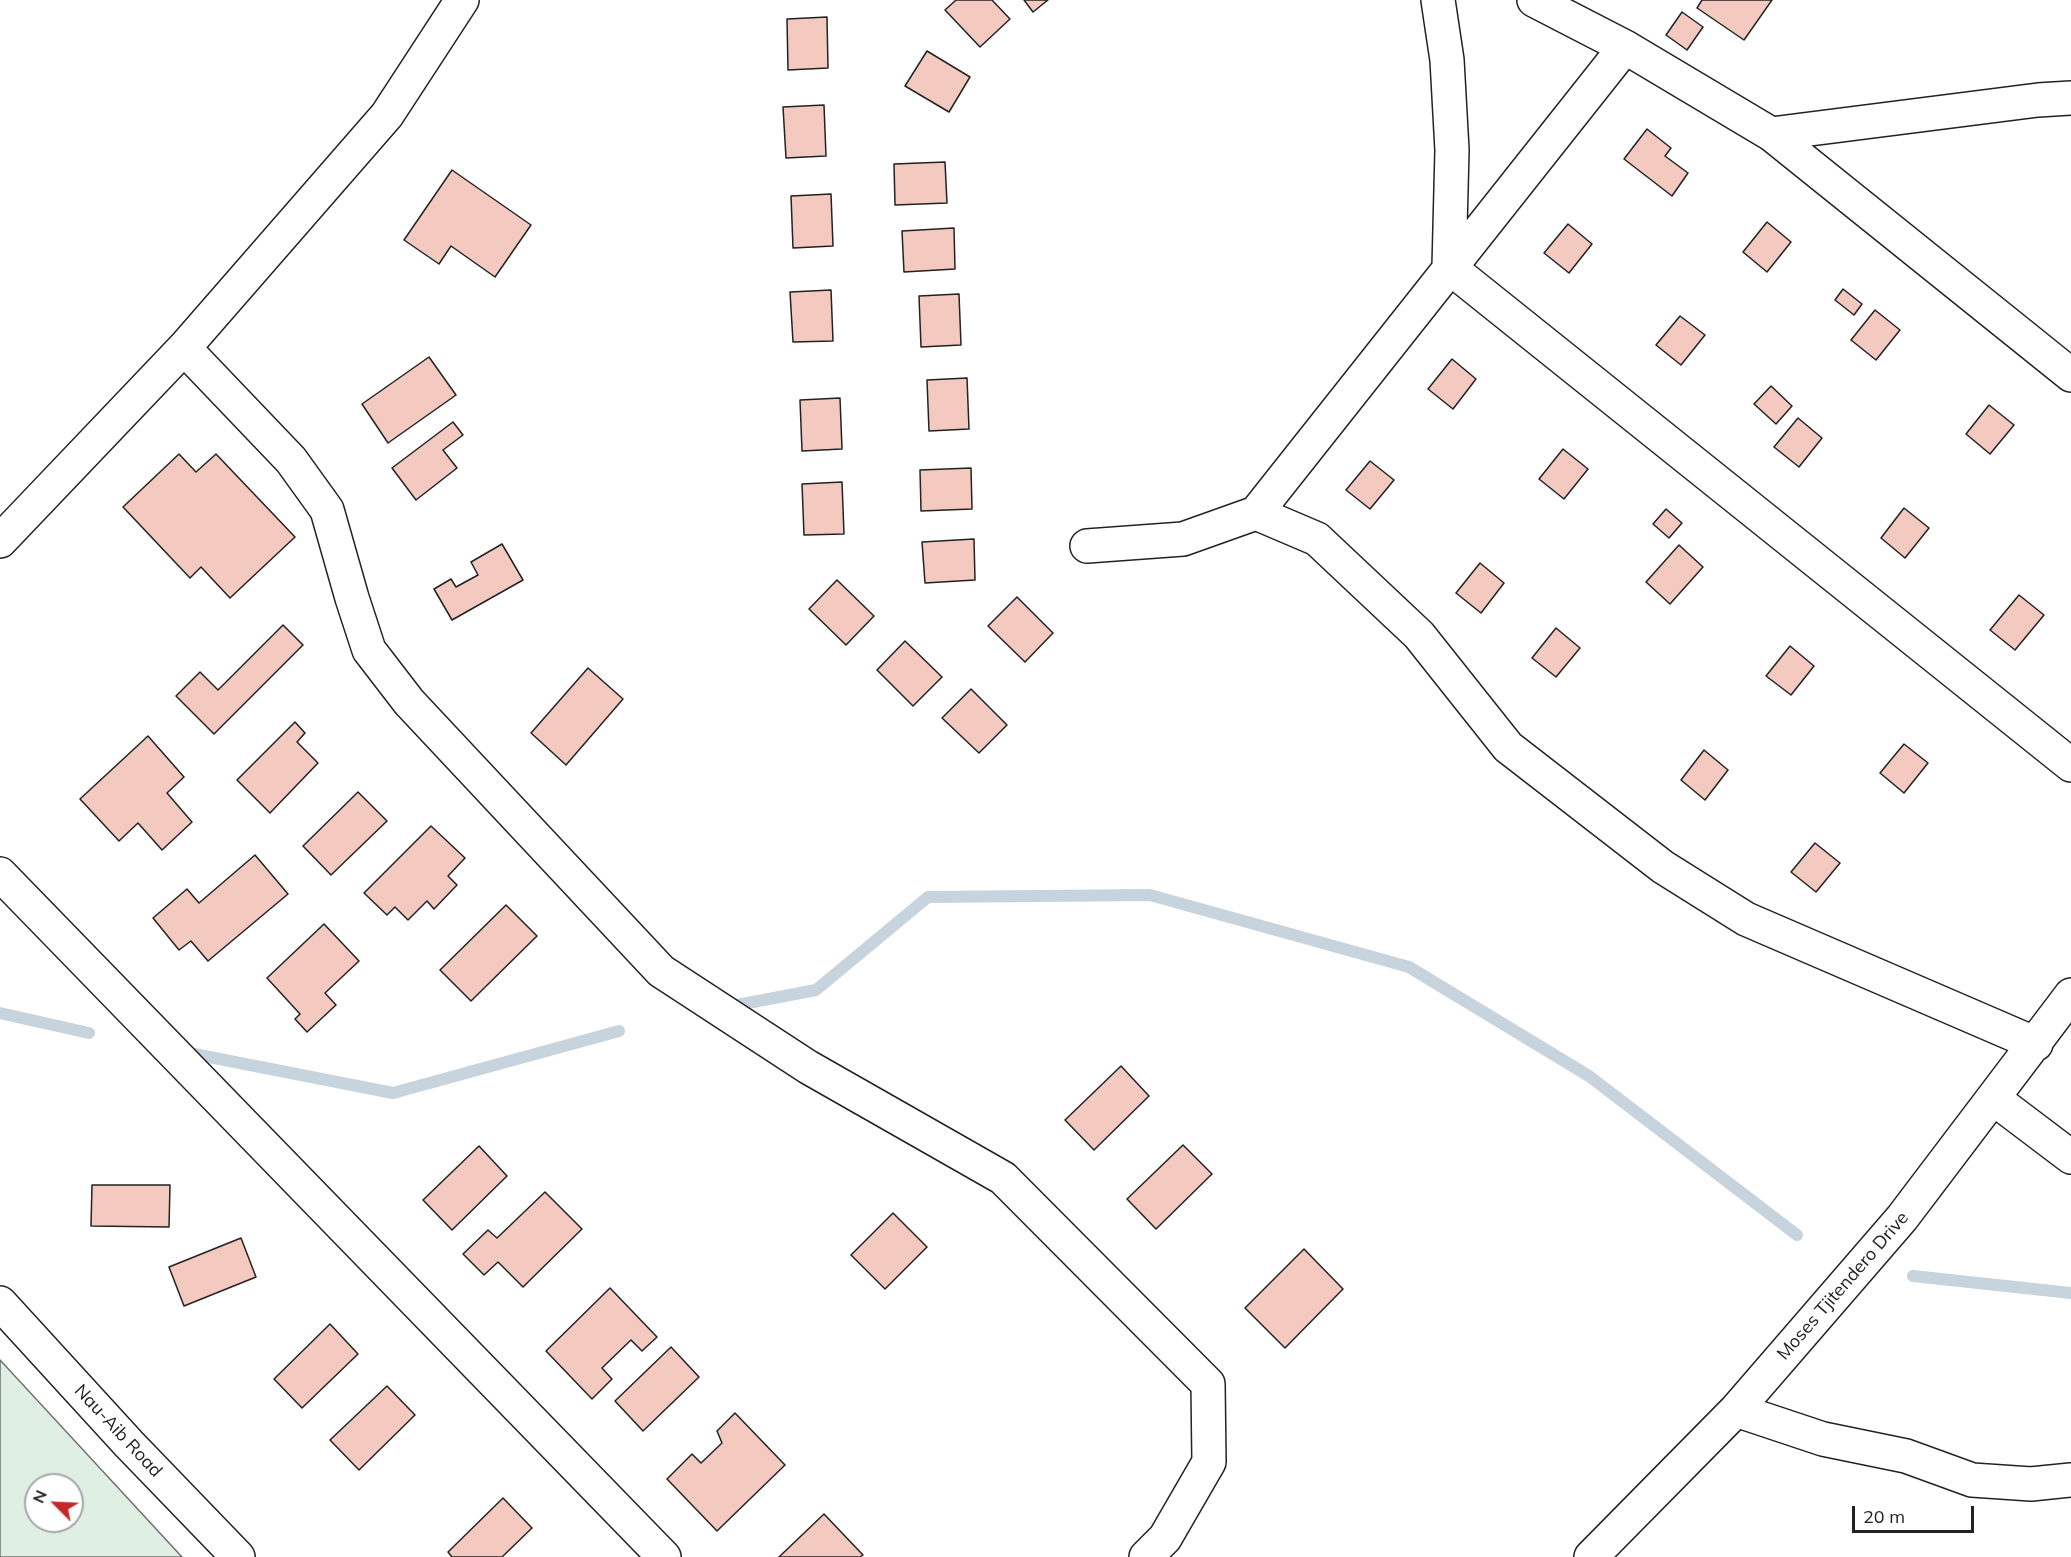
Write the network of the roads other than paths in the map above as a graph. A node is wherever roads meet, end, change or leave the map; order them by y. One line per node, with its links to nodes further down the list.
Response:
1 (1438, 0): 7 (street)
2 (1534, 0): 4 (street)
3 (455, 3): 8 (street)
4 (1625, 47): 6 (street); 7 (street)
5 (2071, 98): 6 (street)
6 (1771, 134): 9 (street)
7 (1449, 267): 10 (street); 13 (street)
8 (184, 348): 11 (street); 24 (street)
9 (2071, 375)
10 (1256, 513): 12 (street); 16 (street)
11 (0, 541)
12 (1087, 546)
13 (2071, 765)
14 (0, 874): 23 (street)
15 (2071, 995): 16 (street, Moses Tjitendero Drive)
16 (2036, 1044): 17 (street, Moses Tjitendero Drive)
17 (1992, 1098): 18 (street); 20 (street, Moses Tjitendero Drive)
18 (2071, 1156)
19 (0, 1303): 22 (street, Nau-Aib Road)
20 (1736, 1410): 21 (street); 25 (street, Moses Tjitendero Drive)
21 (2071, 1480)
22 (238, 1557)
23 (664, 1557)
24 (1146, 1557)
25 (1591, 1557)

